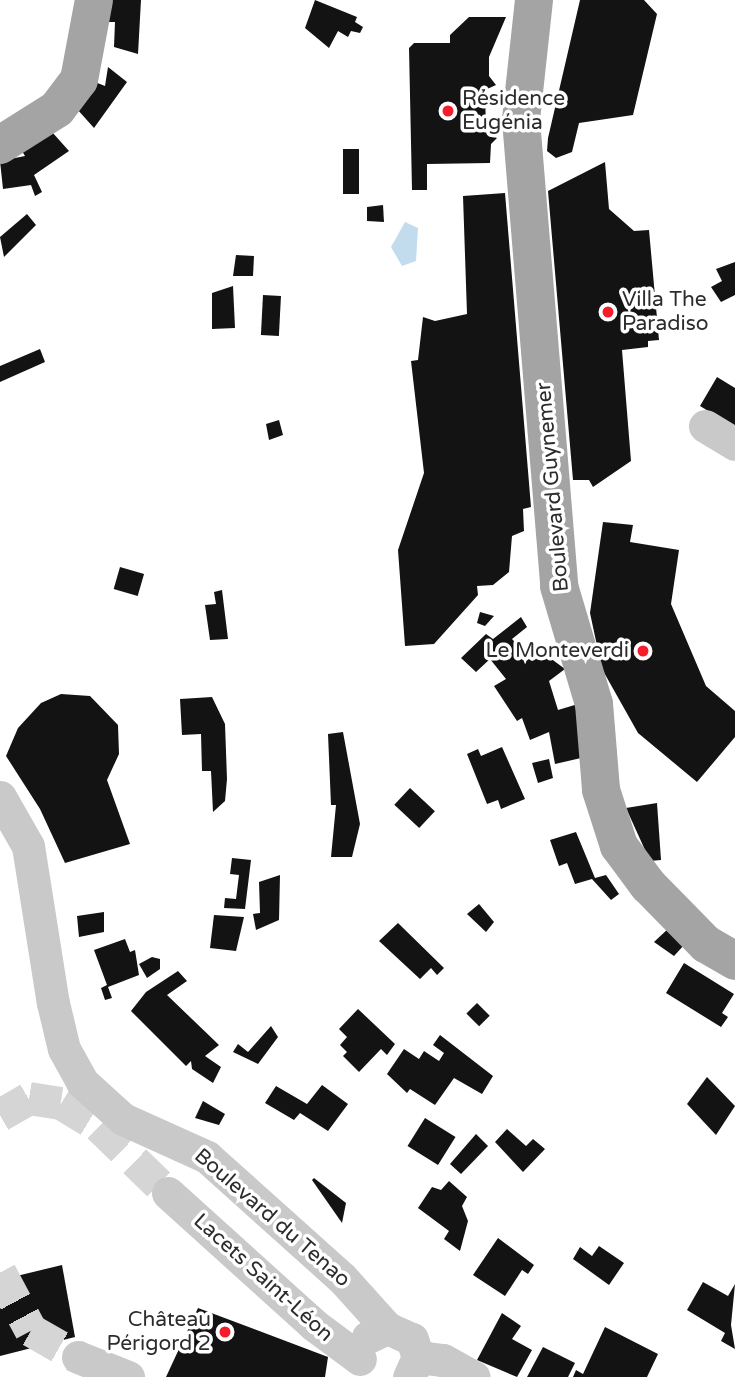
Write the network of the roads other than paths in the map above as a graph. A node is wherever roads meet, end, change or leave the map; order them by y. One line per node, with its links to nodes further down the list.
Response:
1 (94, 0): 3 (main road)
2 (534, 0): 7 (main road, Boulevard Guynemer)
3 (0, 145)
4 (705, 426): 5 (street)
5 (735, 444)
6 (0, 797): 9 (street, Boulevard du Tenao)
7 (735, 961)
8 (168, 1193): 12 (street, Lacets Saint-Léon)
9 (387, 1328): 11 (street); 12 (street, Lacets Saint-Léon)
10 (78, 1357): 13 (street)
11 (414, 1367): 14 (street)
12 (365, 1368)
13 (128, 1377)
14 (474, 1377)

